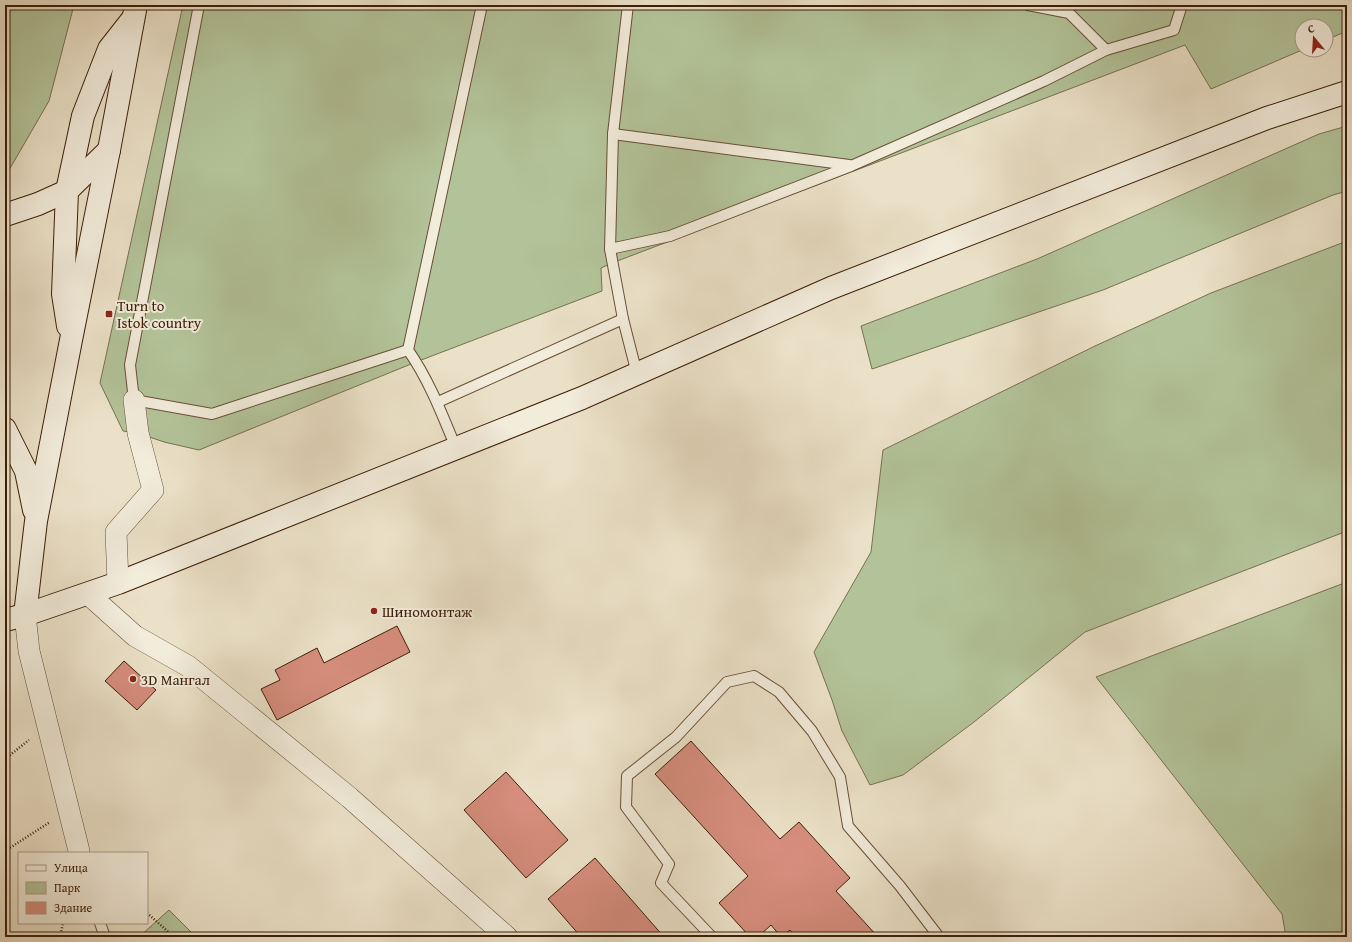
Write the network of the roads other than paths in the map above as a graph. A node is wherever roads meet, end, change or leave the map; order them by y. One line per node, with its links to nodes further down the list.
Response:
1 (199, 5): 19 (lane)
2 (482, 5): 17 (lane)
3 (628, 5): 9 (lane)
4 (1028, 5): 7 (lane)
5 (1181, 5): 7 (lane)
6 (135, 12): 10 (main road); 12 (main road)
7 (1106, 50): 11 (lane)
8 (1347, 92): 18 (main road)
9 (614, 134): 11 (lane); 14 (lane)
10 (109, 150): 12 (main road); 16 (main road)
11 (851, 166): 14 (lane)
12 (67, 191): 13 (main road); 16 (main road)
13 (5, 215)
14 (610, 249): 15 (lane)
15 (623, 319): 18 (lane); 20 (lane)
16 (71, 340): 23 (main road)
17 (408, 350): 19 (lane); 20 (lane)
18 (637, 374): 22 (main road)
19 (134, 400): 24 (street)
20 (438, 402): 22 (lane)
21 (5, 430): 23 (main road)
22 (456, 448): 24 (main road)
23 (36, 520): 26 (main road)
24 (118, 583): 25 (main road)
25 (88, 594): 26 (main road); 30 (street)
26 (15, 617): 27 (street)
27 (79, 852)
28 (100, 924): 29 (lane)
29 (105, 937)
30 (507, 937)
31 (712, 937): 32 (lane)
32 (939, 937)

